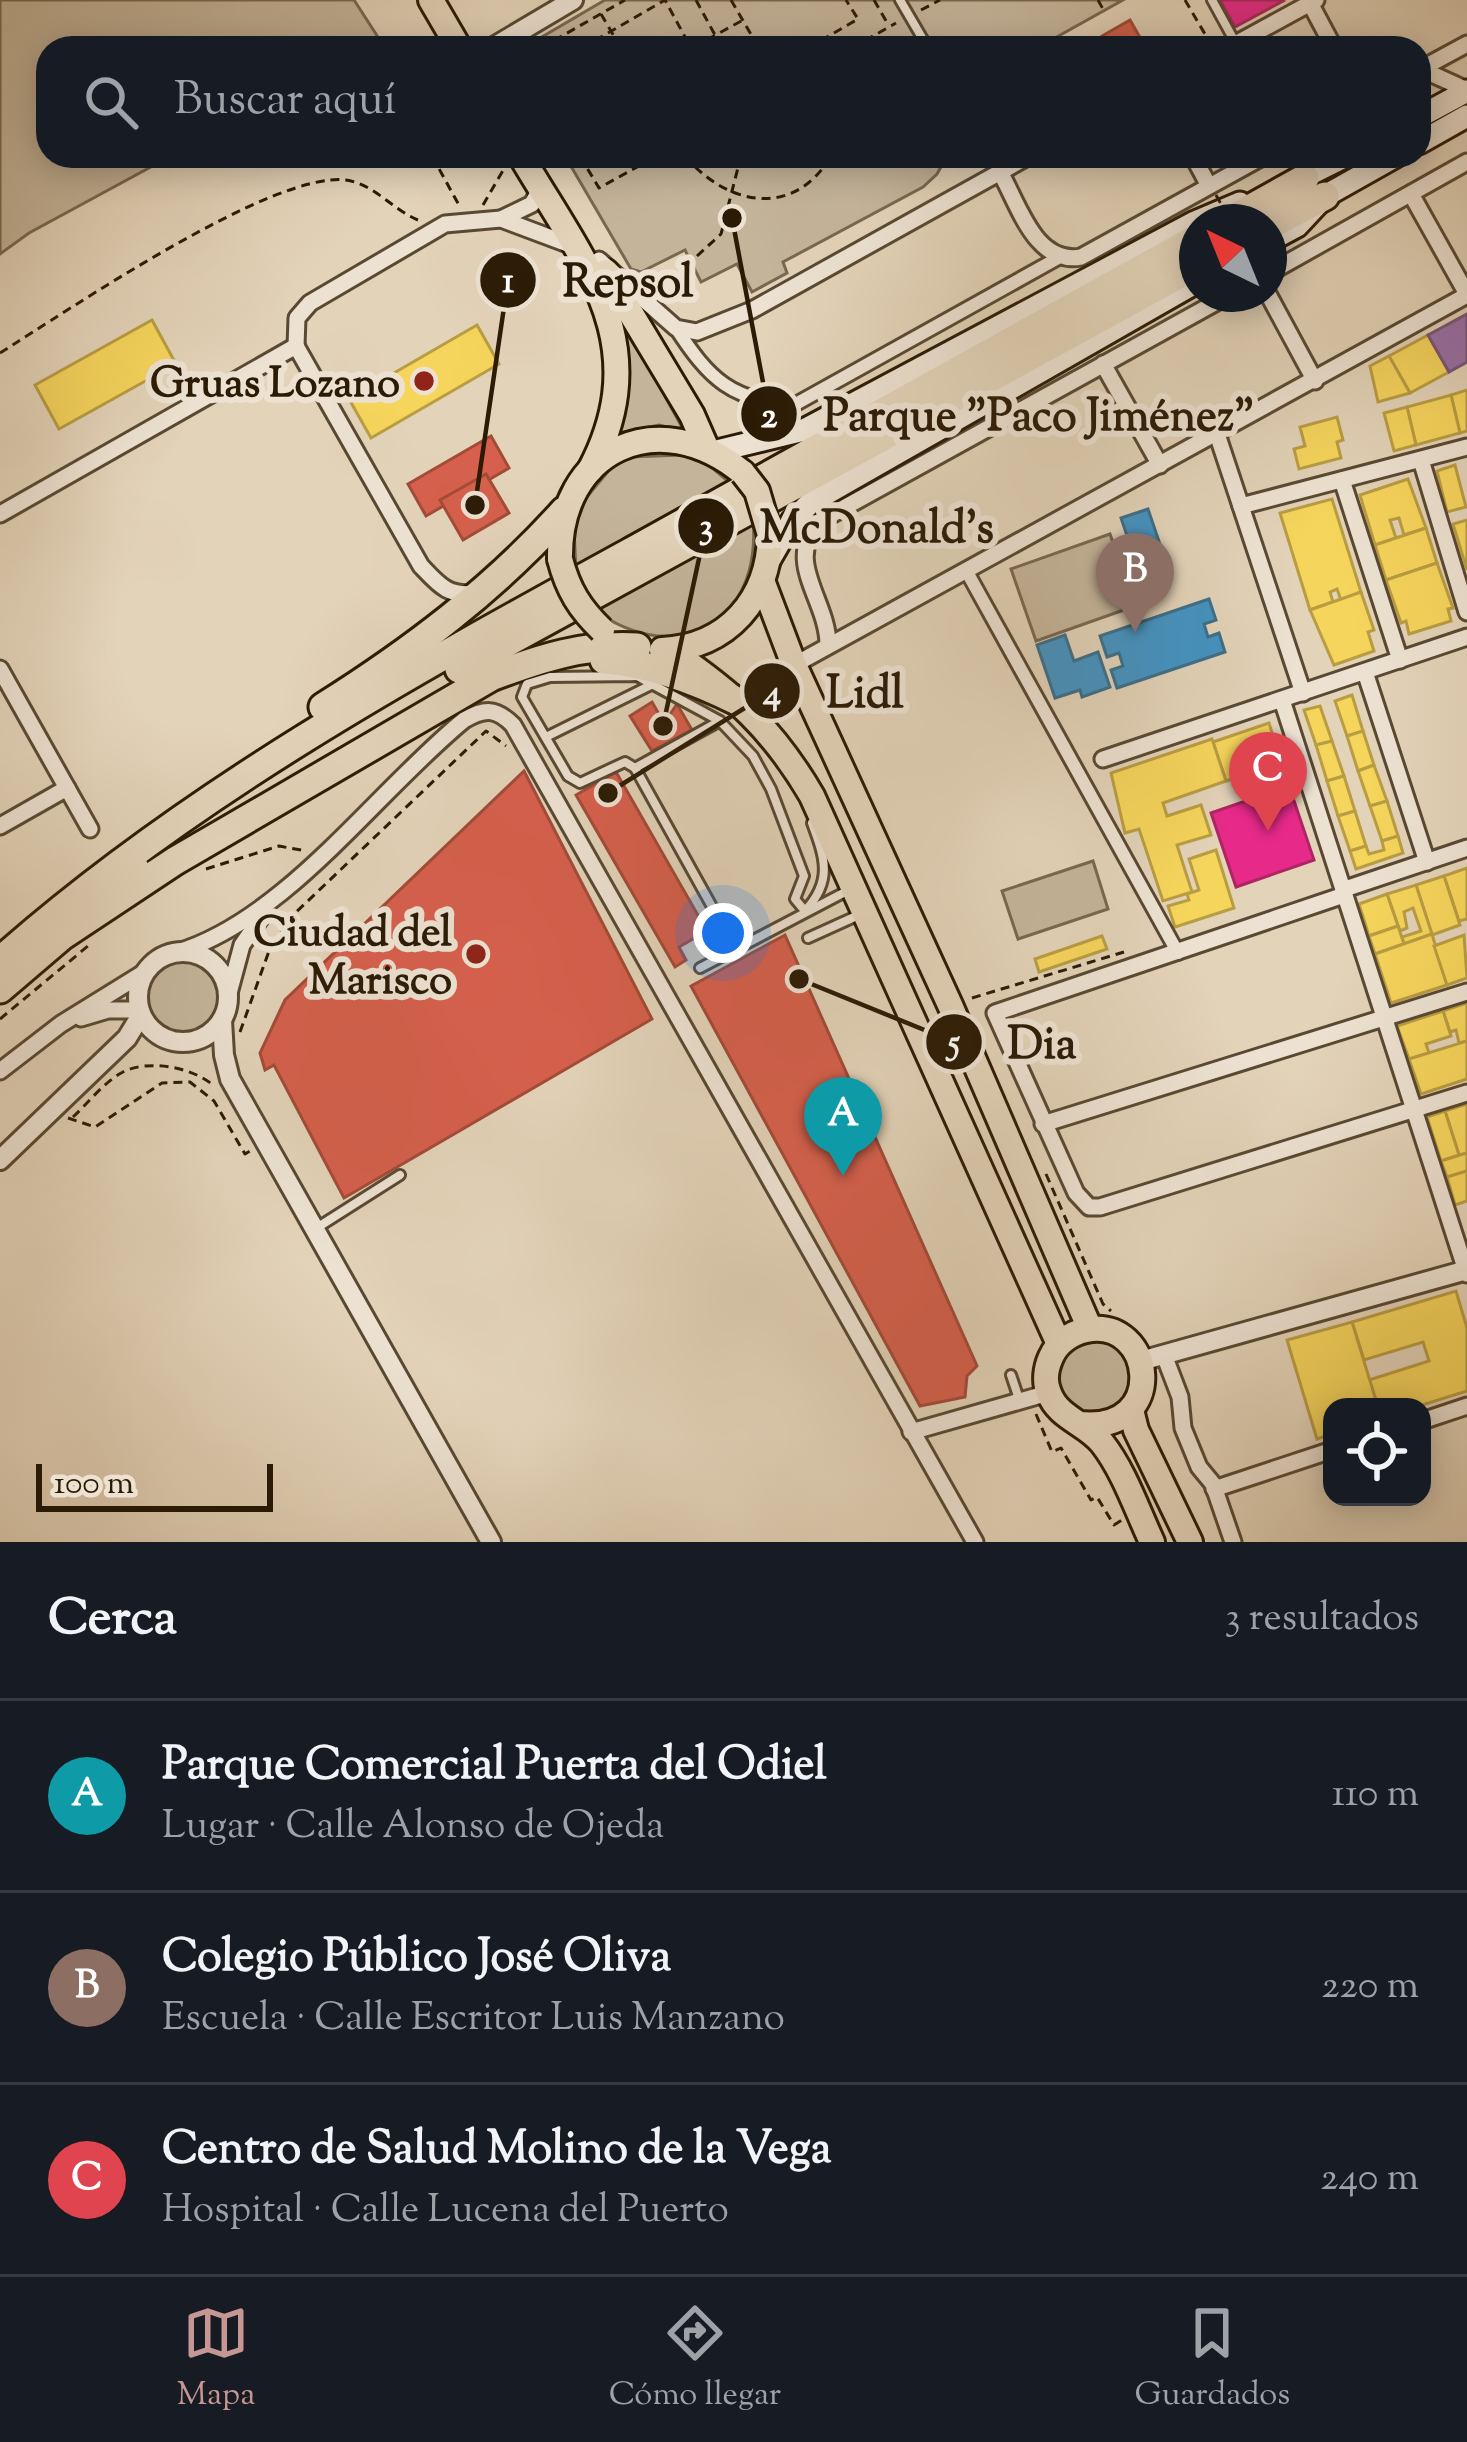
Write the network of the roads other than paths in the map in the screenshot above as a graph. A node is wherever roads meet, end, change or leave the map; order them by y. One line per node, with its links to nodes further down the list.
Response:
1 (431, 0): 7 (main road)
2 (446, 0): 8 (main road)
3 (573, 0): 9 (street)
4 (900, 0): 10 (lane)
5 (1212, 0): 11 (lane)
6 (1313, 2): 12 (street); 13 (street)
7 (452, 36)
8 (467, 36)
9 (512, 36)
10 (921, 36)
11 (1228, 36)
12 (1250, 36)
13 (1329, 36)
14 (1467, 44): 15 (street)
15 (1431, 64)
16 (1431, 75): 17 (street)
17 (1467, 91): 18 (main road)
18 (1431, 110)
19 (1465, 123): 20 (main road)
20 (1431, 138)
21 (1467, 162): 33 (street)
22 (524, 168): 32 (main road)
23 (545, 168): 44 (main road)
24 (998, 168): 30 (lane)
25 (1007, 168): 30 (street)
26 (1200, 168): 34 (street)
27 (1254, 168): 35 (street)
28 (1334, 168): 31 (main road)
29 (1365, 168): 31 (main road)
30 (1000, 172): 43 (street); 51 (street)
31 (1315, 187): 36 (highway); 37 (highway); 40 (main road); 57 (main road)
32 (540, 189): 38 (street); 41 (main road)
33 (1411, 194): 45 (street); 48 (street)
34 (1220, 204)
35 (1223, 204)
36 (1231, 204)
37 (1287, 211)
38 (501, 219): 41 (street); 52 (street)
39 (1179, 221): 43 (street)
40 (1287, 232)
41 (573, 246): 60 (main road)
42 (1179, 248): 93 (highway)
43 (1058, 258): 51 (street)
44 (599, 260): 51 (street); 57 (main road)
45 (1287, 263)
46 (1179, 276): 99 (highway)
47 (1179, 292): 65 (main road)
48 (1467, 294): 54 (street)
49 (1198, 312): 53 (street)
50 (1278, 312): 54 (street)
51 (676, 328)
52 (296, 346): 64 (street); 67 (street)
53 (1103, 364): 59 (street); 69 (street)
54 (1315, 381): 55 (street)
55 (1217, 434): 59 (street); 62 (street)
56 (1467, 447): 58 (street)
57 (711, 449): 60 (main road); 65 (main road, bridge)
58 (1421, 460): 61 (street); 68 (street)
59 (1160, 465): 66 (street)
60 (590, 470): 63 (main road)
61 (1342, 480): 62 (street); 76 (street)
62 (1241, 506): 81 (street)
63 (564, 511): 67 (highway); 73 (main road, bridge)
64 (0, 514)
65 (768, 559): 74 (main road); 77 (main road)
66 (967, 572): 70 (street); 103 (street)
67 (485, 591): 93 (highway)
68 (1467, 612)
69 (826, 620): 70 (street); 72 (street)
70 (873, 624): 72 (street)
71 (1467, 637): 76 (street)
72 (828, 644): 77 (street)
73 (637, 647): 74 (main road); 75 (highway)
74 (669, 650): 83 (main road)
75 (546, 656): 83 (highway); 99 (highway)
76 (1400, 660): 79 (street)
77 (794, 665): 125 (main road)
78 (0, 669): 87 (street)
79 (1365, 672): 81 (street); 92 (street)
80 (652, 684): 83 (lane); 84 (lane); 84 (lane)
81 (1303, 693): 82 (street)
82 (1282, 700): 85 (street); 96 (street)
83 (730, 711): 86 (lane); 88 (main road); 97 (lane)
84 (546, 737): 86 (lane)
85 (1103, 759)
86 (635, 768): 101 (lane)
87 (68, 788): 89 (street); 90 (street)
88 (812, 796): 94 (main road); 97 (lane)
89 (0, 826)
90 (90, 830)
91 (1467, 848): 92 (street)
92 (1427, 862): 96 (street)
93 (92, 884): 104 (highway)
94 (853, 888): 97 (lane); 98 (main road)
95 (282, 891): 102 (street); 109 (street); 135 (street)
96 (1344, 892): 103 (street); 111 (street)
97 (806, 911): 101 (lane)
98 (864, 912): 100 (lane); 126 (main road)
99 (94, 927): 107 (highway)
100 (808, 938)
101 (735, 949): 105 (lane)
102 (178, 952): 106 (street); 109 (street)
103 (1178, 952): 120 (street)
104 (0, 962)
105 (700, 968)
106 (146, 972): 110 (street); 113 (street)
107 (0, 989)
108 (1467, 992): 111 (street)
109 (229, 998): 112 (street)
110 (140, 1013): 113 (street); 114 (street); 115 (street)
111 (1384, 1019): 119 (street); 120 (street)
112 (222, 1020): 114 (street); 117 (street)
113 (61, 1024): 116 (street)
114 (181, 1042): 115 (street); 117 (street)
115 (96, 1067): 121 (street)
116 (0, 1070)
117 (224, 1085): 123 (street)
118 (1467, 1093): 119 (street)
119 (1413, 1110): 120 (street); 124 (street)
120 (1043, 1124)
121 (0, 1160)
122 (400, 1175): 123 (lane)
123 (314, 1229): 138 (street)
124 (1466, 1272): 127 (street)
125 (1090, 1329): 126 (main road); 127 (main road)
126 (1059, 1344): 130 (main road)
127 (1152, 1358): 132 (main road); 137 (street)
128 (1011, 1376): 129 (lane)
129 (1019, 1399): 130 (street); 135 (street)
130 (1042, 1403): 134 (main road)
131 (1467, 1406): 133 (street)
132 (1131, 1410): 134 (main road); 141 (main road)
133 (1431, 1418)
134 (1080, 1424): 140 (main road)
135 (911, 1432): 139 (street)
136 (1323, 1453): 137 (street)
137 (1214, 1489): 142 (street)
138 (490, 1542)
139 (975, 1542)
140 (1152, 1542)
141 (1190, 1542)
142 (1233, 1542)

